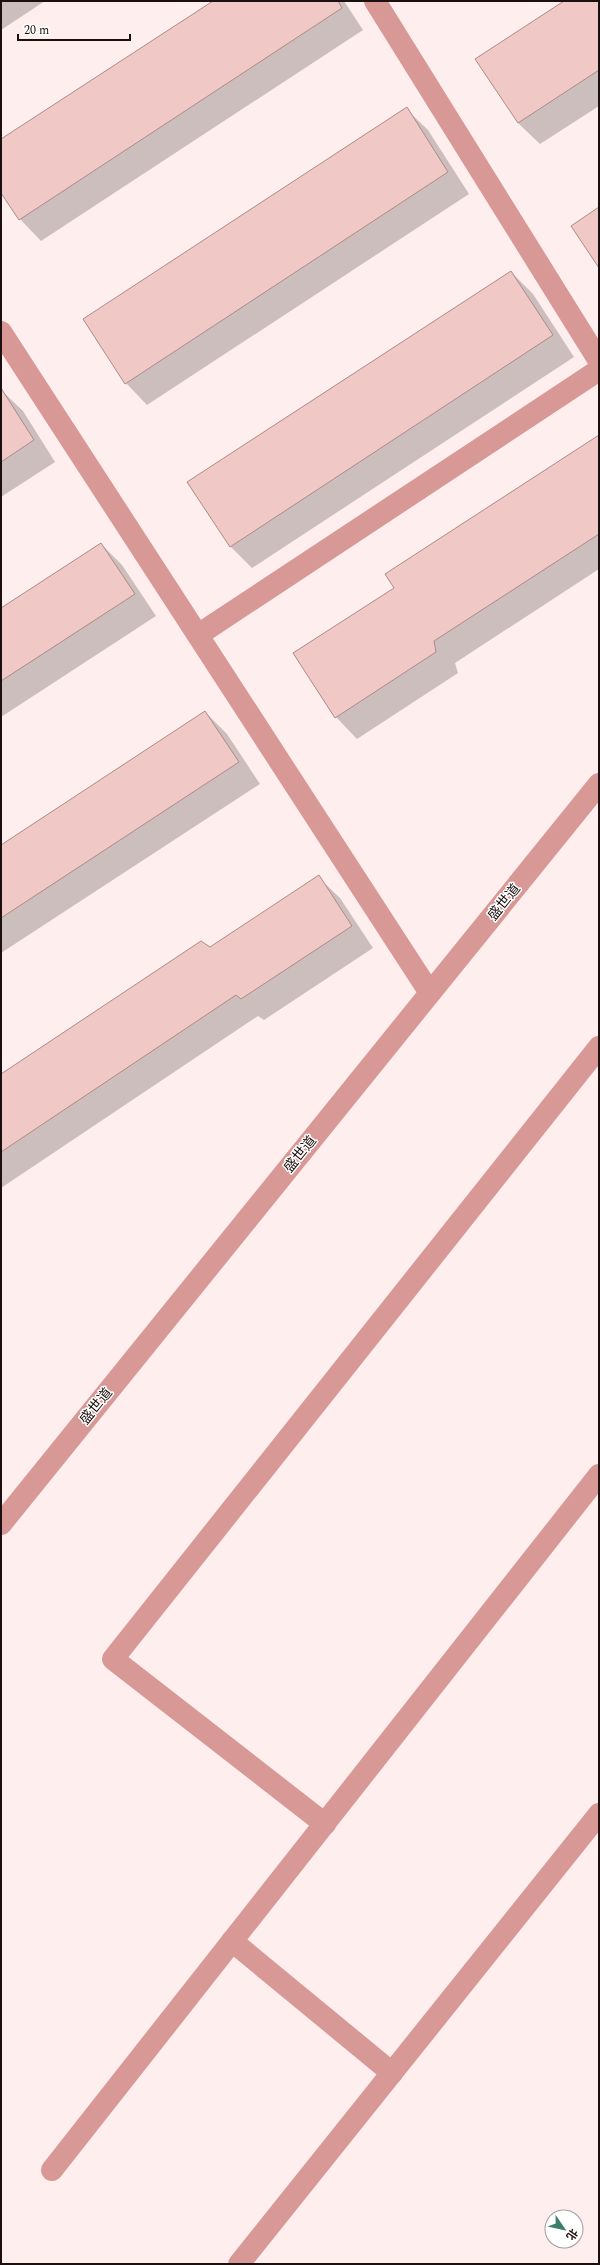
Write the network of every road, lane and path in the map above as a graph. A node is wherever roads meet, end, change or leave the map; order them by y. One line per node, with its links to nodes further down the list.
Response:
1 (375, 1): 3 (street)
2 (1, 332): 5 (street)
3 (599, 361)
4 (599, 370): 5 (street)
5 (198, 634): 7 (street)
6 (599, 784): 7 (street, 盛世道)
7 (430, 993): 10 (street, 盛世道)
8 (599, 1047): 12 (street)
9 (599, 1475): 12 (street)
10 (1, 1524)
11 (599, 1814): 14 (street)
12 (325, 1824): 13 (street)
13 (232, 1941): 14 (street); 15 (street)
14 (392, 2073): 16 (street)
15 (52, 2170)
16 (239, 2264)

